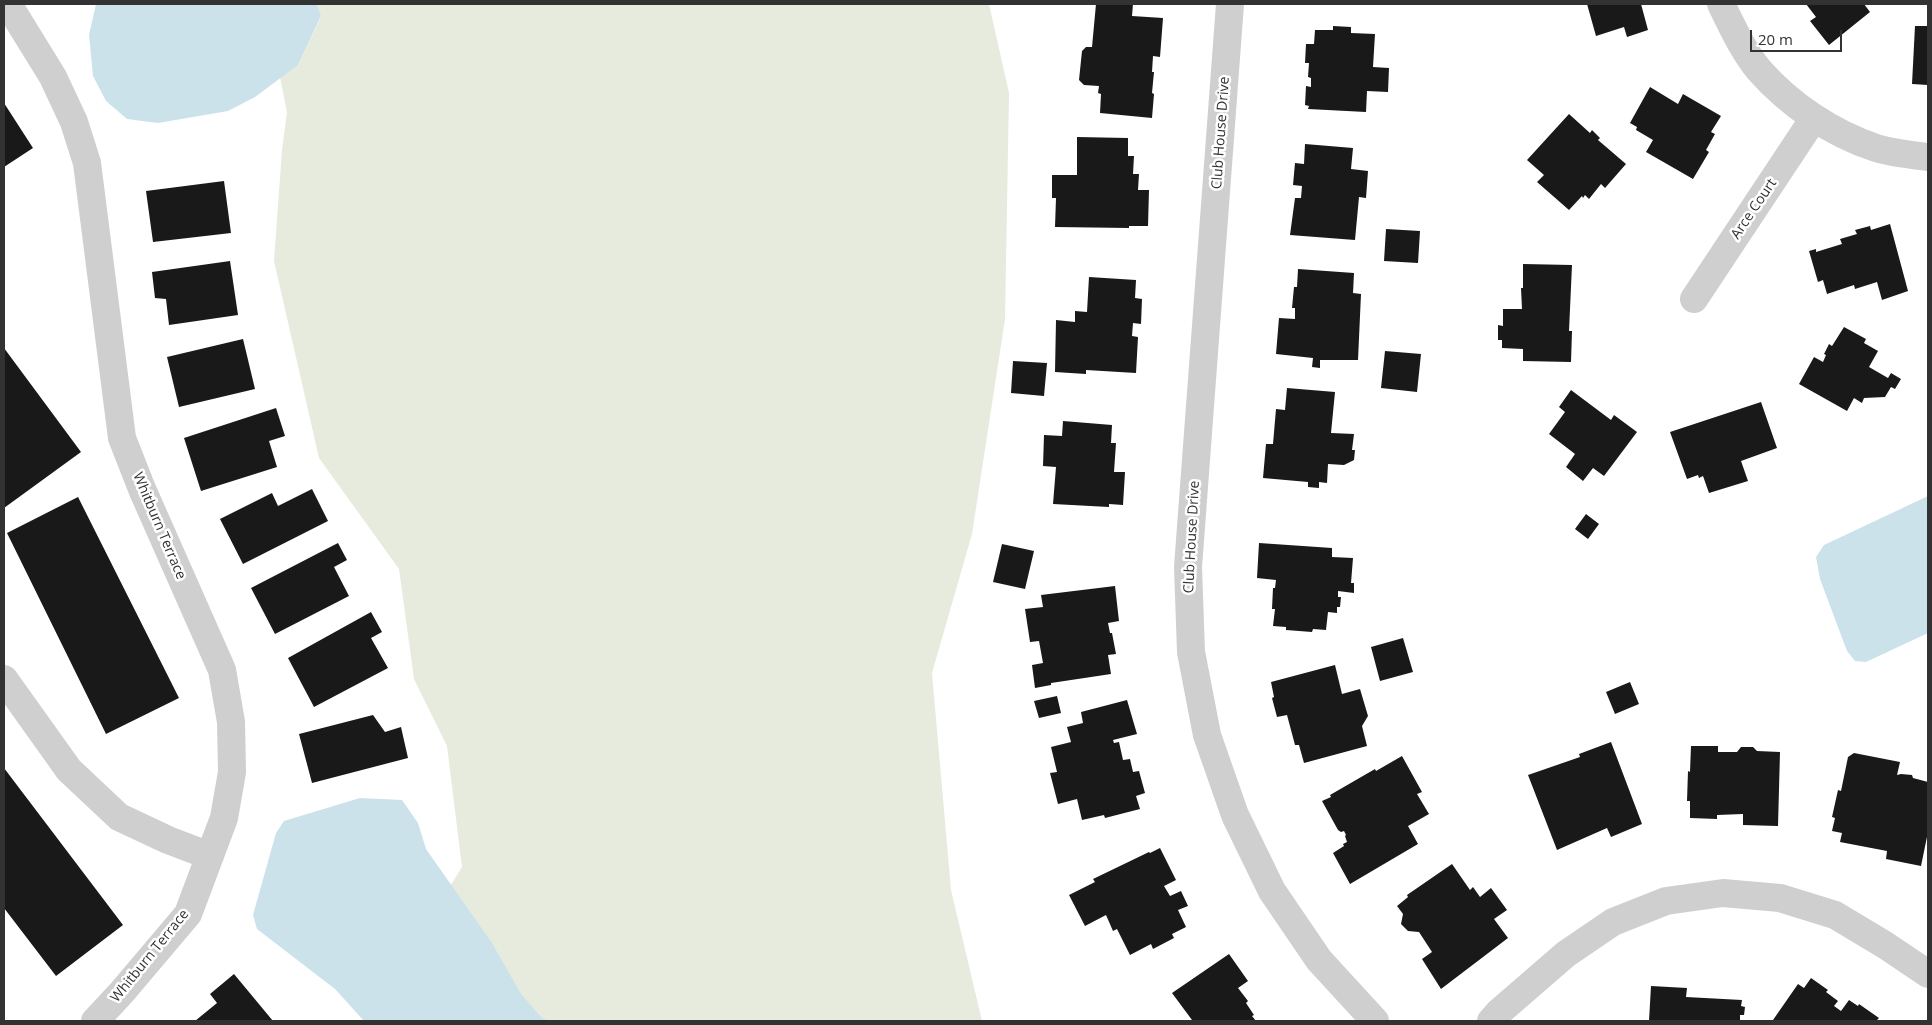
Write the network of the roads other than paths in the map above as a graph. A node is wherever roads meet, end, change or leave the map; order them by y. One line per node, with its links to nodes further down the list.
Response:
1 (8, 4): 8 (street, Whitburn Terrace)
2 (1230, 4): 11 (street, Club House Drive)
3 (1721, 4): 4 (street)
4 (1814, 118): 5 (street); 6 (street, Arce Court)
5 (1928, 157)
6 (1694, 299)
7 (4, 679): 8 (street)
8 (210, 856): 10 (street, Whitburn Terrace)
9 (1928, 974): 12 (street)
10 (95, 1021)
11 (1375, 1021)
12 (1491, 1021)

